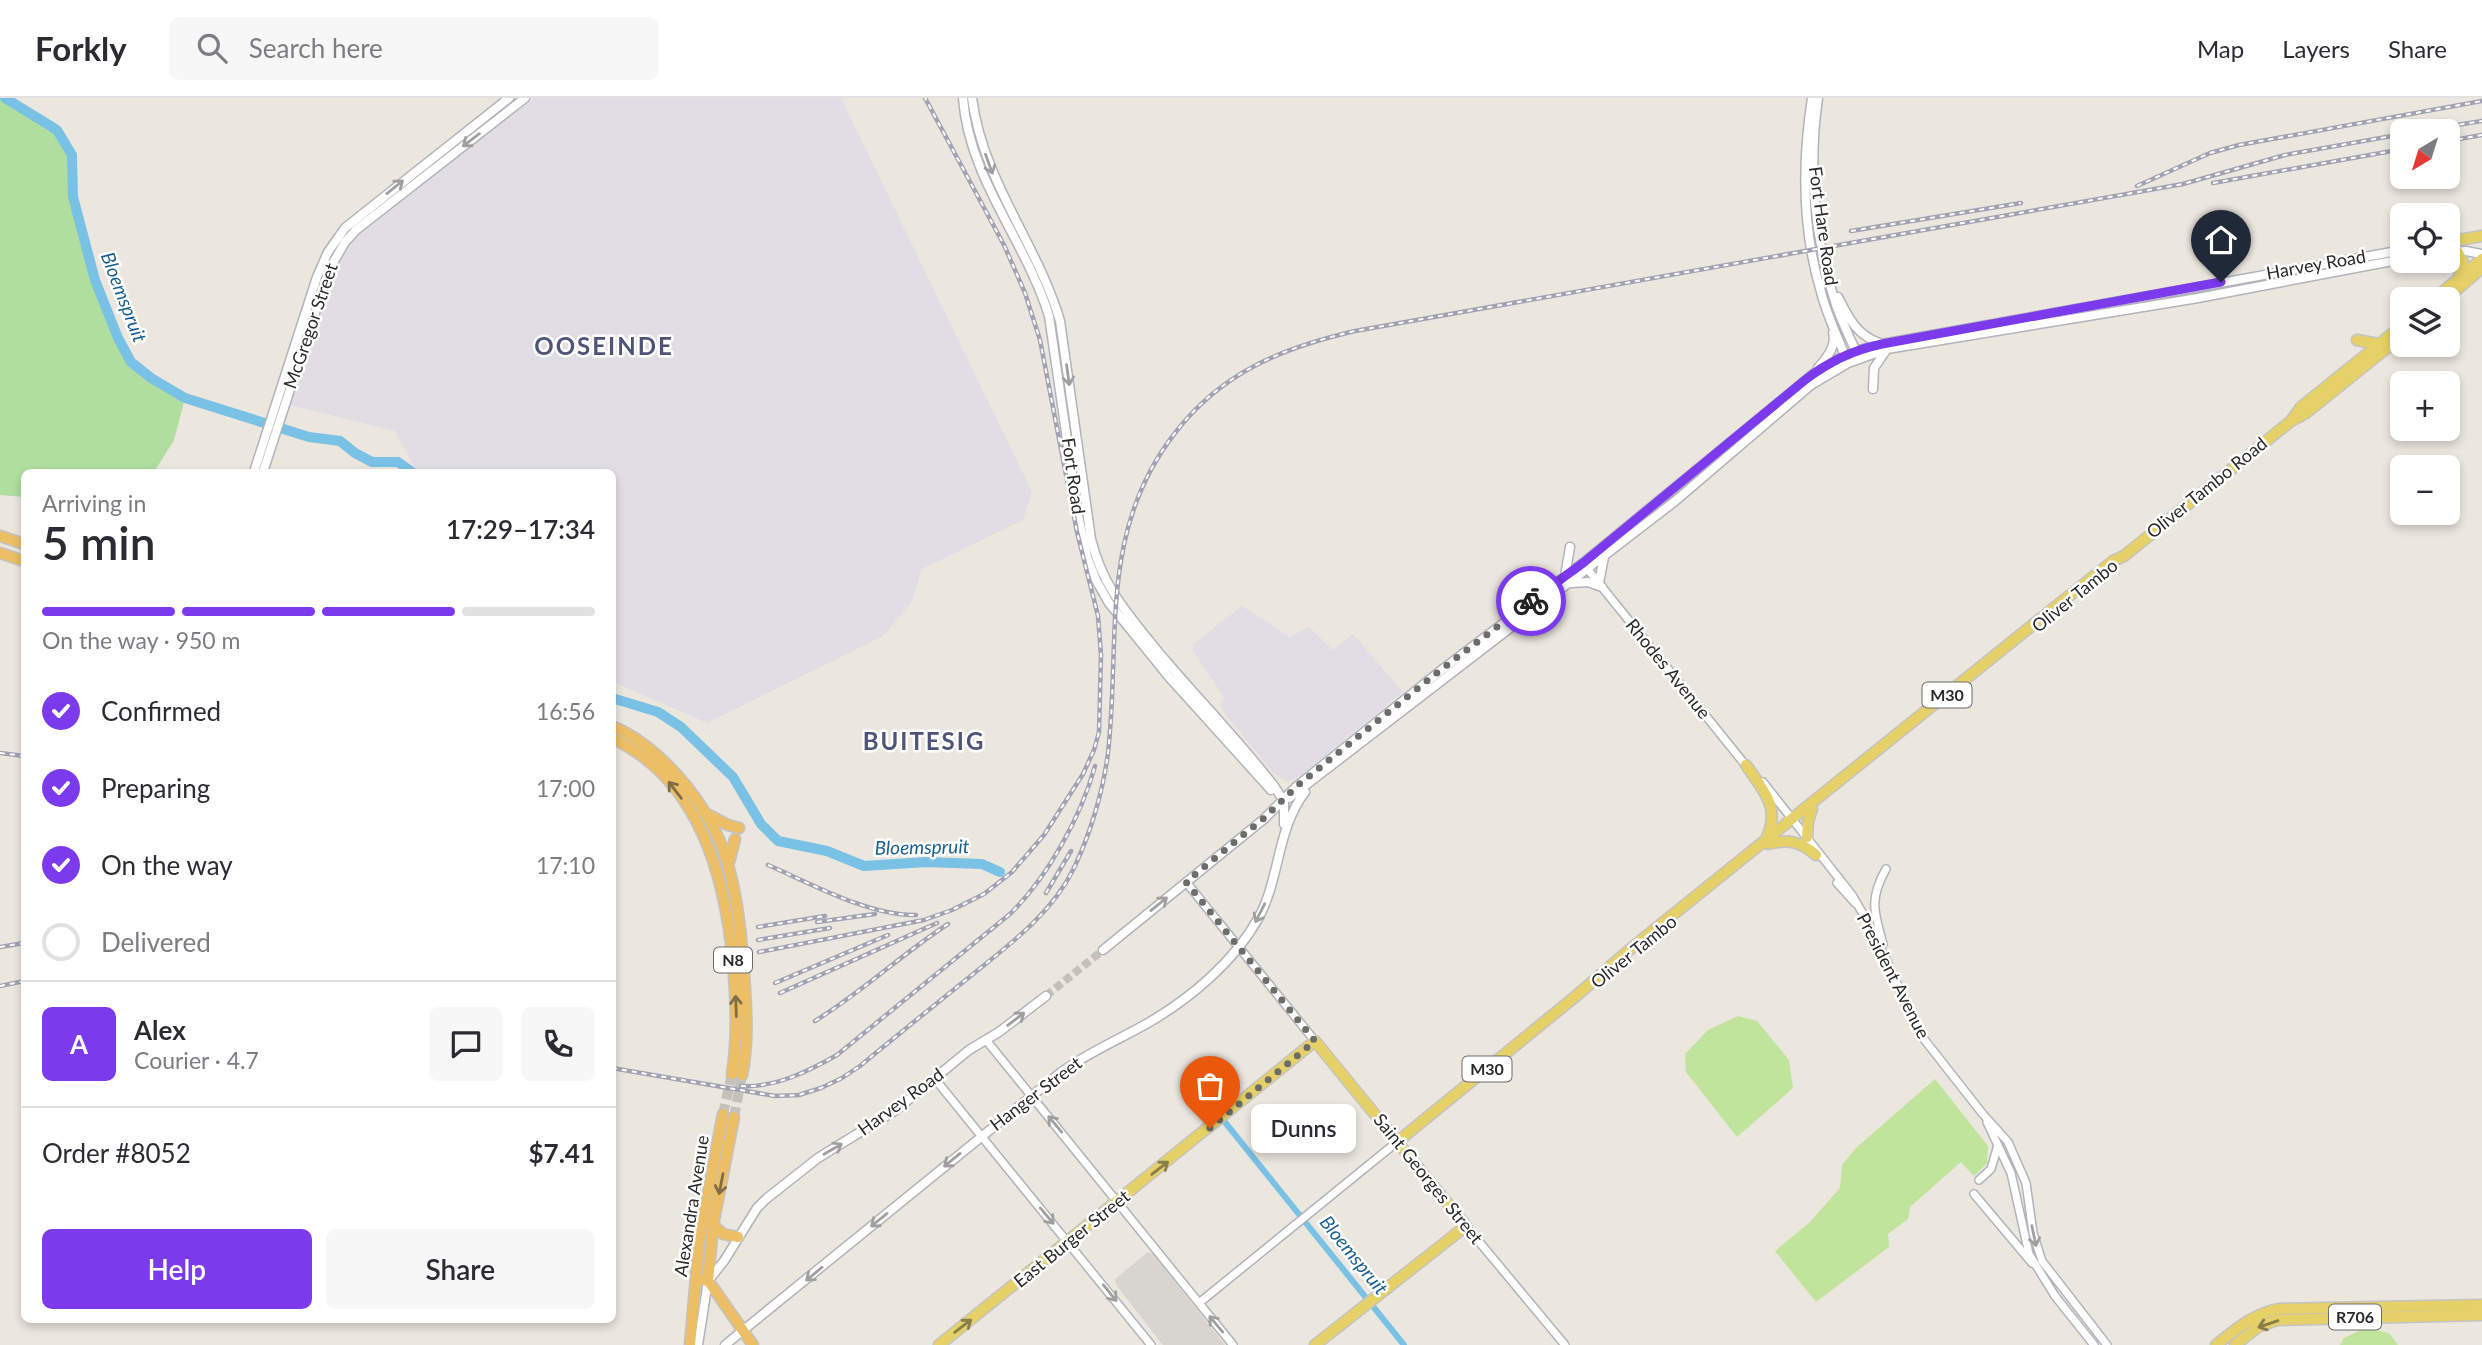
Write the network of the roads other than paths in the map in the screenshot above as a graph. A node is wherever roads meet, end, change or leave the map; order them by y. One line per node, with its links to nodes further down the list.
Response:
1 (509, 98): 31 (main road, McGregor Street, one-way to 1)
2 (525, 98): 31 (main road, McGregor Street, one-way to 31)
3 (963, 98): 21 (main road, Fort Road)
4 (972, 98): 21 (main road, Fort Road, one-way to 21)
5 (1812, 98): 20 (main road, Fort Hare Road)
6 (1818, 98): 15 (main road, Fort Hare Road)
7 (2482, 239): 8 (main road)
8 (2460, 241)
9 (2390, 252): 25 (main road, Harvey Road)
10 (2460, 253): 11 (main road)
11 (2482, 257): 17 (main road)
12 (2460, 259): 17 (main road)
13 (2390, 261): 25 (main road, Harvey Road)
14 (2482, 268): 17 (main road)
15 (1828, 275): 25 (main road); 26 (main road, Fort Hare Road)
16 (2482, 279): 17 (main road)
17 (2462, 281): 18 (main road); 19 (main road)
18 (2453, 287)
19 (2457, 287)
20 (1820, 289): 27 (main road, Fort Hare Road); 29 (main road)
21 (1057, 335): 52 (main road, Fort Road)
22 (2390, 335): 23 (main road, Oliver Tambo Road / M30)
23 (2378, 344): 28 (main road, Oliver Tambo Road / M30); 28 (main road)
24 (2390, 345): 32 (main road, Oliver Tambo Road / M30)
25 (1884, 347): 26 (main road, Harvey Road); 30 (main road)
26 (1857, 355): 27 (main road, Harvey Road)
27 (1847, 359): 29 (main road, Harvey Road); 41 (main road, Harvey Road)
28 (2358, 360): 32 (main road, Oliver Tambo Road / M30)
29 (1814, 373): 43 (main road, Harvey Road)
30 (1872, 389)
31 (278, 414): 33 (main road, McGregor Street)
32 (2291, 421): 40 (main road, Oliver Tambo Road / M30)
33 (270, 438): 34 (main road, McGregor Street); 35 (main road, McGregor Street)
34 (255, 469)
35 (264, 469)
36 (0, 536): 37 (highway)
37 (21, 543)
38 (1570, 547): 44 (main road)
39 (0, 553): 42 (highway)
40 (2124, 556): 54 (main road, Oliver Tambo / M30); 57 (main road, Oliver Tambo / M30)
41 (1604, 557): 43 (main road, Harvey Road); 45 (main road)
42 (21, 560)
43 (1585, 566): 44 (main road, Harvey Road); 45 (street, Rhodes Avenue)
44 (1568, 580): 45 (main road); 46 (main road, Harvey Road)
45 (1600, 585): 49 (street, Rhodes Avenue)
46 (1442, 675): 50 (main road, Harvey Road); 51 (main road, Harvey Road)
47 (616, 728): 55 (highway, N8)
48 (616, 740): 65 (highway, N8, one-way to 48)
49 (1746, 765): 57 (street, Rhodes Avenue); 61 (main road)
50 (1319, 777): 53 (main road); 62 (main road, Hanger Street)
51 (1297, 786): 52 (main road); 53 (main road, Harvey Road)
52 (1275, 790): 53 (main road, Fort Road); 56 (main road)
53 (1284, 801): 56 (main road, Harvey Road); 62 (main road)
54 (1812, 809): 57 (main road, Oliver Tambo / M30); 59 (main road)
55 (703, 812): 58 (highway); 65 (highway, N8)
56 (1264, 818): 66 (main road, Harvey Road)
57 (1792, 821): 59 (street, President Avenue); 61 (main road, Oliver Tambo / M30); 63 (street, President Avenue)
58 (739, 828)
59 (1807, 837): 67 (street, President Avenue)
60 (734, 839): 65 (highway)
61 (1767, 842): 63 (main road); 80 (main road, Oliver Tambo / M30)
62 (1281, 849): 68 (main road, Hanger Street, one-way to 68)
63 (1816, 855): 67 (street, President Avenue)
64 (1886, 869): 70 (street)
65 (729, 873)
66 (1186, 882): 68 (street, Saint Georges Street); 69 (main road, Harvey Road, one-way to 66)
67 (1857, 905): 70 (street, President Avenue)
68 (1239, 946): 73 (street, Saint Georges Street); 75 (main road, Hanger Street)
69 (1103, 950)
70 (1889, 966): 76 (street, President Avenue)
71 (1046, 996): 72 (main road, Harvey Road, one-way to 71)
72 (986, 1040): 74 (main road, Harvey Road); 75 (street)
73 (1315, 1041): 80 (main road, Saint Georges Street); 84 (main road, East Burger Street, one-way to 73)
74 (935, 1079): 79 (street); 87 (main road, Harvey Road, one-way to 74)
75 (1031, 1096): 79 (main road, Hanger Street); 84 (street, one-way to 75)
76 (1982, 1113): 81 (street, President Avenue); 92 (street, President Avenue, one-way to 92)
77 (723, 1114): 90 (highway, Alexandra Avenue)
78 (734, 1117): 85 (highway, Alexandra Avenue, one-way to 85)
79 (981, 1136): 88 (street, one-way to 88); 97 (main road, Hanger Street, one-way to 97)
80 (1397, 1142): 86 (main road, Saint Georges Street); 94 (street, Oliver Tambo)
81 (1998, 1143): 82 (street); 89 (street, President Avenue)
82 (1979, 1180)
83 (1974, 1194): 89 (street)
84 (1118, 1202): 88 (main road, East Burger Street); 94 (street)
85 (713, 1225): 87 (highway); 91 (highway, Alexandra Avenue)
86 (1466, 1226): 105 (main road); 106 (street, Saint Georges Street)
87 (737, 1237): 91 (main road, Harvey Road)
88 (1068, 1242): 102 (main road, East Burger Street, one-way to 88); 103 (street, one-way to 103)
89 (2037, 1269): 93 (street)
90 (696, 1279): 91 (highway); 98 (highway, Alexandra Avenue)
91 (708, 1281): 97 (highway); 99 (main road, Alexandra Avenue)
92 (2063, 1289): 93 (street); 108 (street, President Avenue)
93 (2055, 1296): 107 (street)
94 (1199, 1303): 104 (street, one-way to 94)
95 (2482, 1305): 109 (main road, R706)
96 (2482, 1315): 110 (main road, R706, one-way to 110)
97 (741, 1331): 100 (main road, Hanger Street); 101 (highway)
98 (690, 1345)
99 (698, 1345)
100 (725, 1345)
101 (753, 1345)
102 (939, 1345)
103 (1151, 1345)
104 (1233, 1345)
105 (1315, 1345)
106 (1565, 1345)
107 (2094, 1345)
108 (2105, 1345)
109 (2216, 1345)
110 (2235, 1345)

